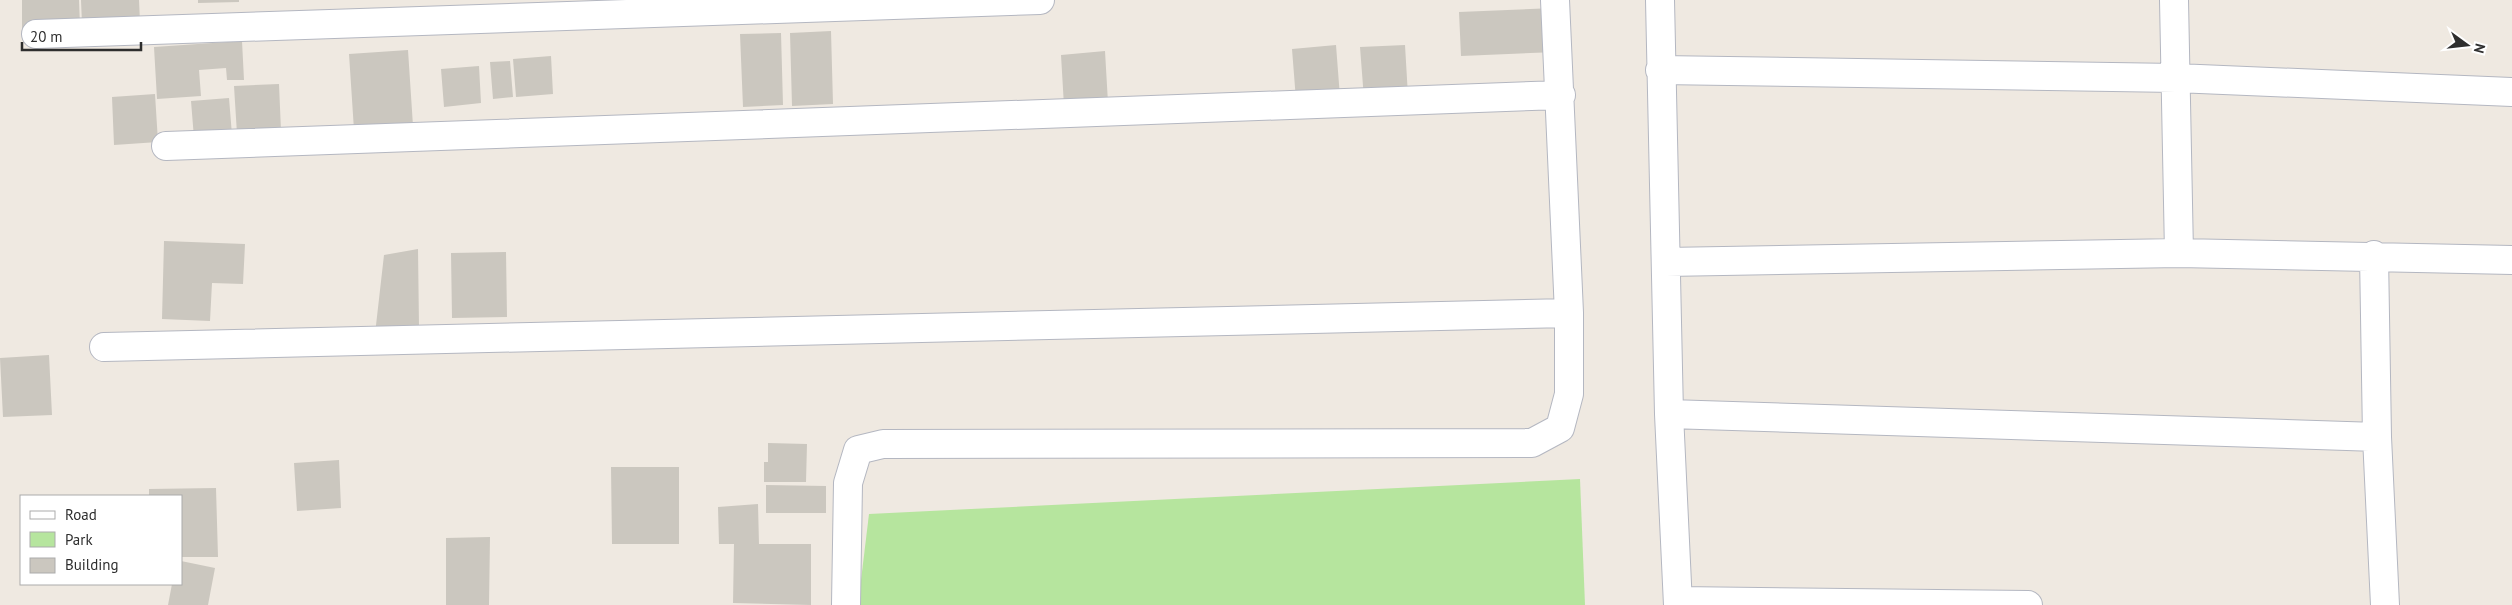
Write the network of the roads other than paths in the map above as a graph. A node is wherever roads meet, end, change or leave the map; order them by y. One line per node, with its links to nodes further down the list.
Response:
1 (1040, 0): 5 (street)
2 (1555, 0): 9 (street)
3 (1660, 0): 6 (street)
4 (2174, 0): 7 (street)
5 (36, 34)
6 (1660, 70): 7 (street); 14 (street)
7 (2176, 78): 8 (street); 11 (street)
8 (2512, 92)
9 (1561, 95): 10 (street); 15 (street)
10 (166, 146)
11 (2179, 253): 12 (street); 14 (street)
12 (2374, 255): 13 (street); 18 (street)
13 (2512, 260)
14 (1666, 262): 17 (street)
15 (1569, 313): 16 (street); 21 (street)
16 (104, 347)
17 (1669, 414): 18 (street); 19 (street)
18 (2377, 436): 23 (street)
19 (1678, 603): 20 (street)
20 (1855, 604): 22 (street)
21 (846, 605)
22 (2028, 605)
23 (2385, 605)

